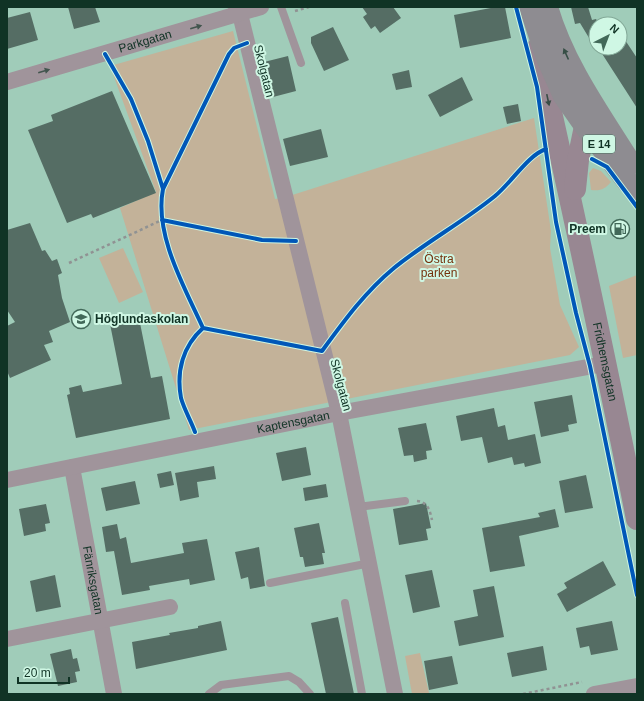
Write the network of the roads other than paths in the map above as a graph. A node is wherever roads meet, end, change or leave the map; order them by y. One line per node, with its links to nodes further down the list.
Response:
1 (261, 7): 5 (street, Parkgatan)
2 (281, 7): 6 (lane)
3 (529, 7): 9 (highway, Fridhemsgatan / E 14); 12 (street, Fridhemsgatan, one-way to 12)
4 (547, 7): 8 (highway, E 14, one-way to 4)
5 (238, 11): 7 (street, Parkgatan, one-way to 5); 14 (street, Skolgatan)
6 (301, 63)
7 (7, 82)
8 (590, 101): 9 (street, Fridhemsgatan); 10 (highway, E 14)
9 (585, 126): 11 (highway, E 14); 12 (street, Fridhemsgatan)
10 (637, 174)
11 (637, 190)
12 (573, 204): 13 (street, Fridhemsgatan)
13 (604, 364): 14 (street, Kaptensgatan); 19 (street, Fridhemsgatan)
14 (339, 413): 15 (street, Kaptensgatan); 18 (street, Skolgatan)
15 (72, 467): 16 (street, Kaptensgatan); 24 (street, Fänriksgatan)
16 (7, 480)
17 (405, 500): 18 (lane)
18 (358, 507): 20 (street, Skolgatan)
19 (637, 519)
20 (370, 563): 21 (lane); 31 (street, Skolgatan)
21 (270, 583)
22 (345, 603): 30 (lane)
23 (170, 606): 24 (street)
24 (100, 621): 25 (street); 27 (street, Fänriksgatan)
25 (7, 639)
26 (637, 686): 32 (street)
27 (114, 694)
28 (209, 694): 29 (lane)
29 (310, 694)
30 (362, 694)
31 (395, 694)
32 (594, 694)

